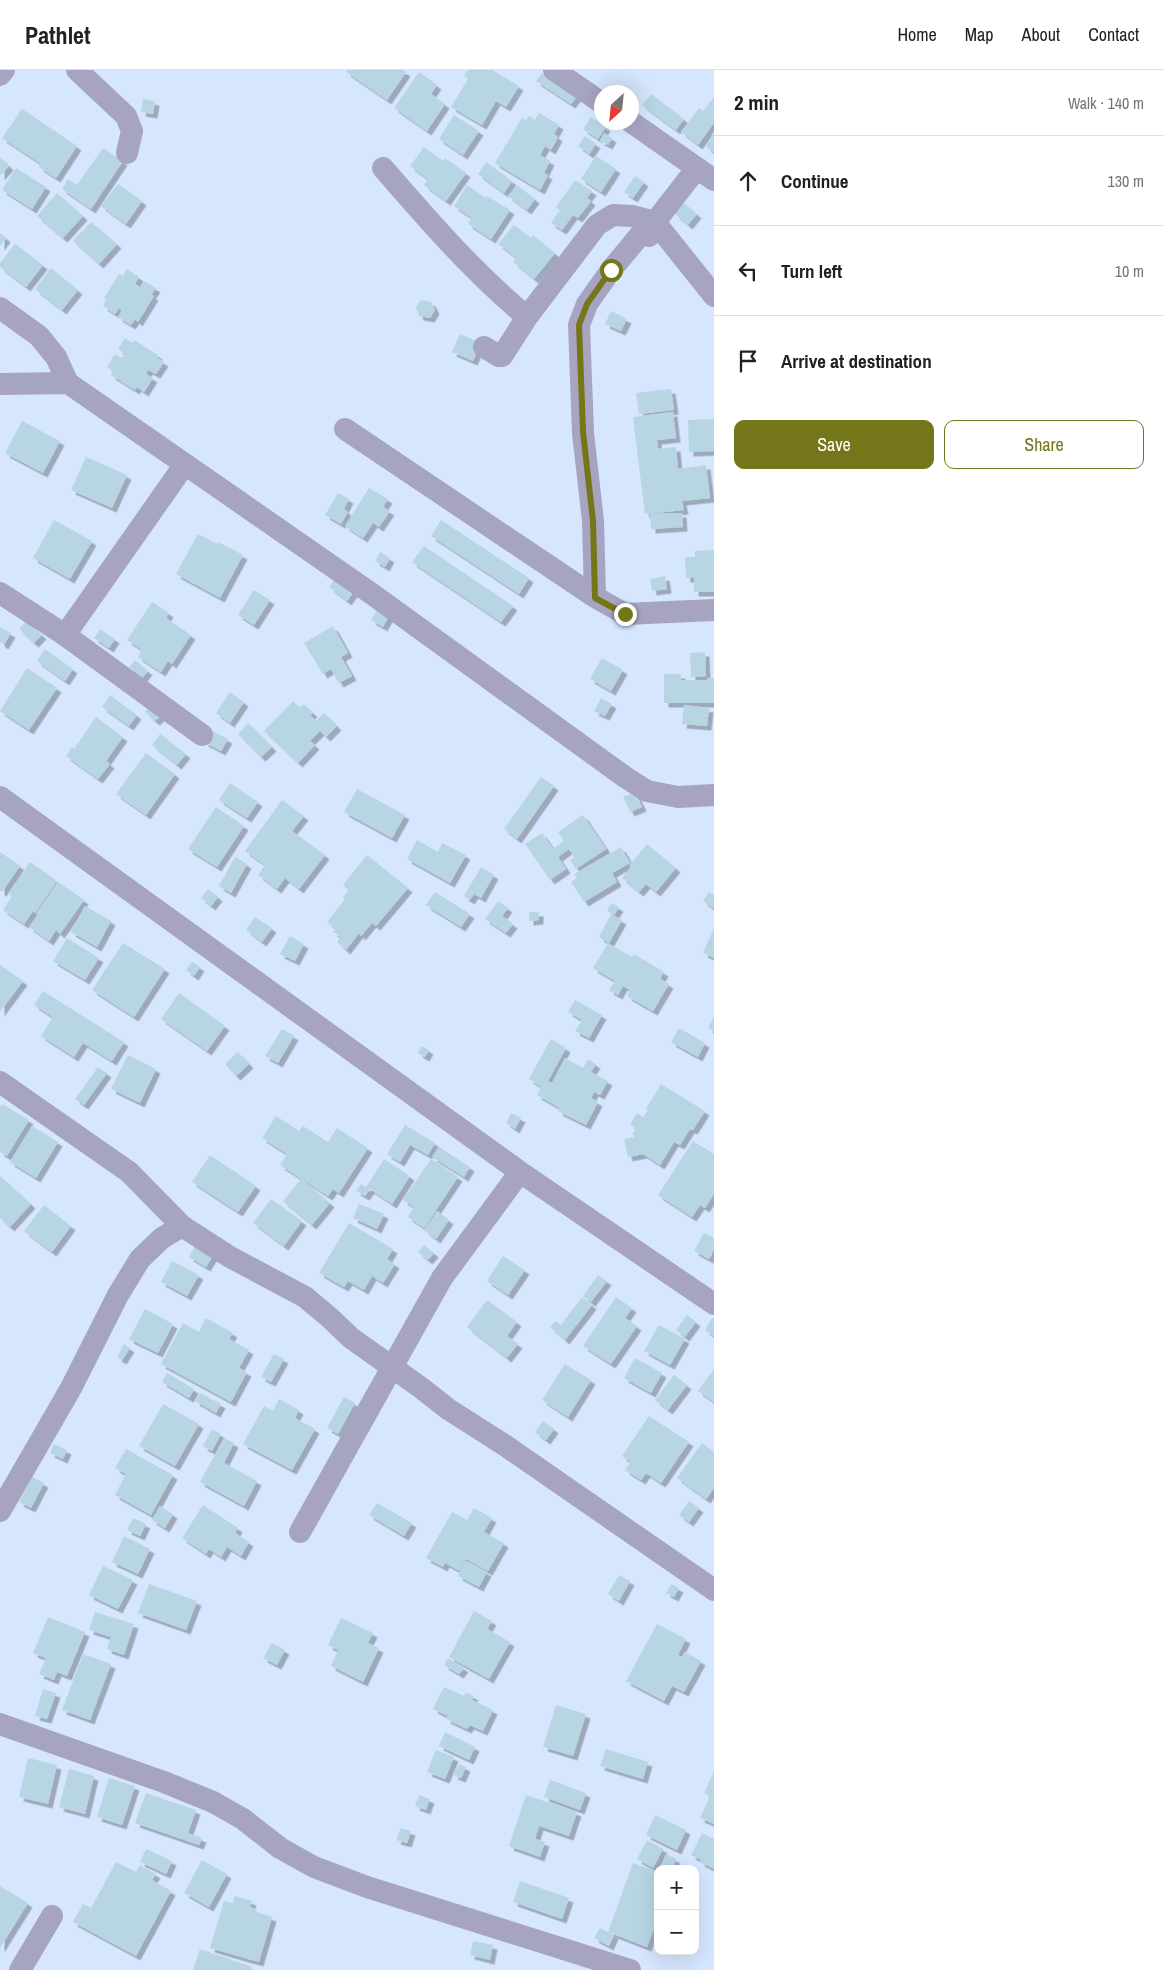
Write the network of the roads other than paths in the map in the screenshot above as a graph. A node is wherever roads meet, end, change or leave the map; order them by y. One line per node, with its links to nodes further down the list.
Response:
1 (4, 70): 4 (street)
2 (77, 70): 7 (street)
3 (554, 70): 5 (street)
4 (0, 75)
5 (594, 98)
6 (639, 128): 9 (street)
7 (127, 153)
8 (383, 168): 13 (street)
9 (706, 174): 10 (street)
10 (654, 224): 11 (street); 13 (street); 20 (street)
11 (714, 296)
12 (0, 308): 15 (street)
13 (527, 318): 14 (street)
14 (484, 347)
15 (68, 382): 16 (street); 18 (street)
16 (0, 384)
17 (345, 429): 20 (street)
18 (185, 464): 22 (street); 24 (street)
19 (0, 593): 22 (street)
20 (595, 598): 21 (street)
21 (714, 610)
22 (65, 636): 23 (street)
23 (202, 735)
24 (714, 795)
25 (0, 797): 27 (street)
26 (0, 1082): 28 (street)
27 (520, 1172): 29 (street); 30 (street)
28 (182, 1226): 30 (street); 31 (street)
29 (714, 1304)
30 (392, 1367): 32 (street); 33 (street)
31 (0, 1511)
32 (300, 1532)
33 (714, 1590)
34 (0, 1724): 37 (street)
35 (52, 1916): 36 (street)
36 (20, 1970)
37 (630, 1970)

